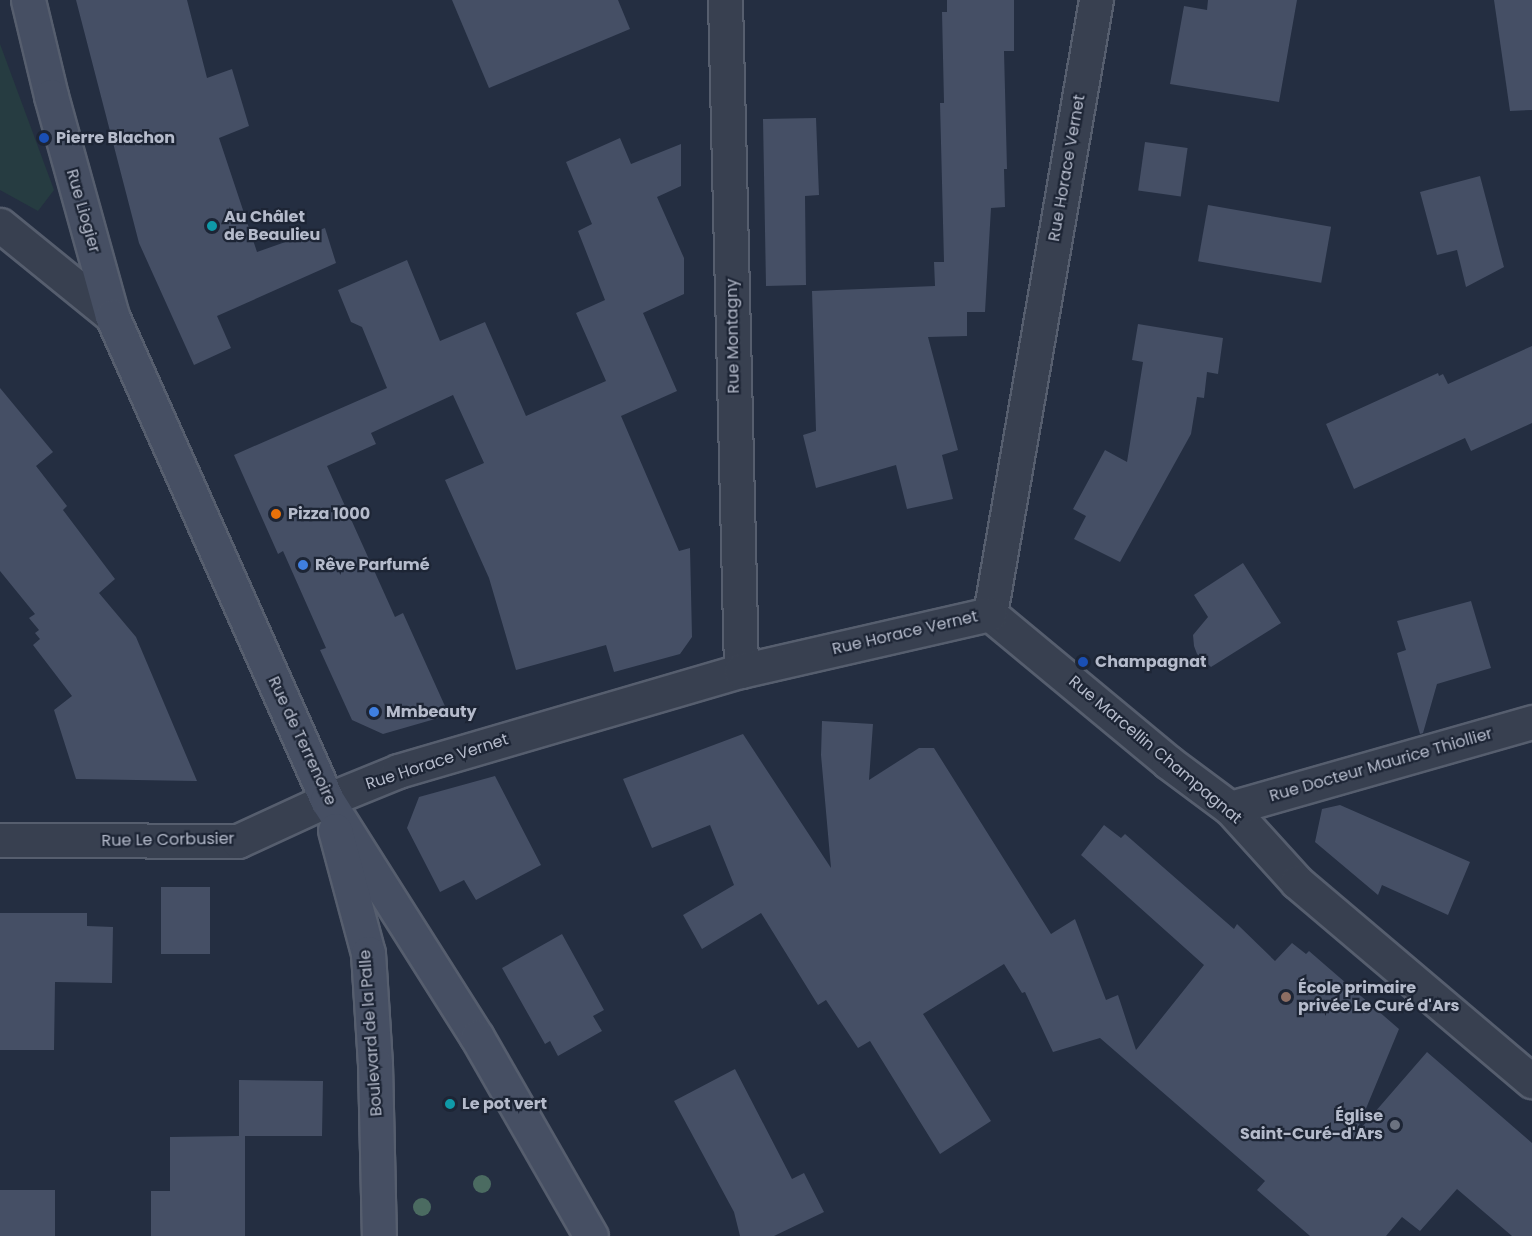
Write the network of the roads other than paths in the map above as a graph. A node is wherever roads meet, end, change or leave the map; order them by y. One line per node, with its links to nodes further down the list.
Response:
1 (28, 0): 5 (street, Rue Liogier)
2 (725, 0): 7 (street, Rue Montagny)
3 (1096, 0): 6 (street, Rue Horace Vernet)
4 (0, 225): 5 (street)
5 (112, 316): 9 (street, Rue de Terrenoire)
6 (990, 614): 7 (street, Rue Horace Vernet); 10 (street, Rue Marcellin Champagnat)
7 (741, 671): 9 (street, Rue Horace Vernet)
8 (1532, 722): 10 (street, Rue Docteur Maurice Thiollier)
9 (327, 800): 11 (street, Rue Le Corbusier); 13 (street, Boulevard de la Palle); 14 (street, Rue de Terrenoire)
10 (1230, 808): 12 (street, Rue Marcellin Champagnat)
11 (0, 840)
12 (1532, 1081)
13 (379, 1236)
14 (591, 1236)

